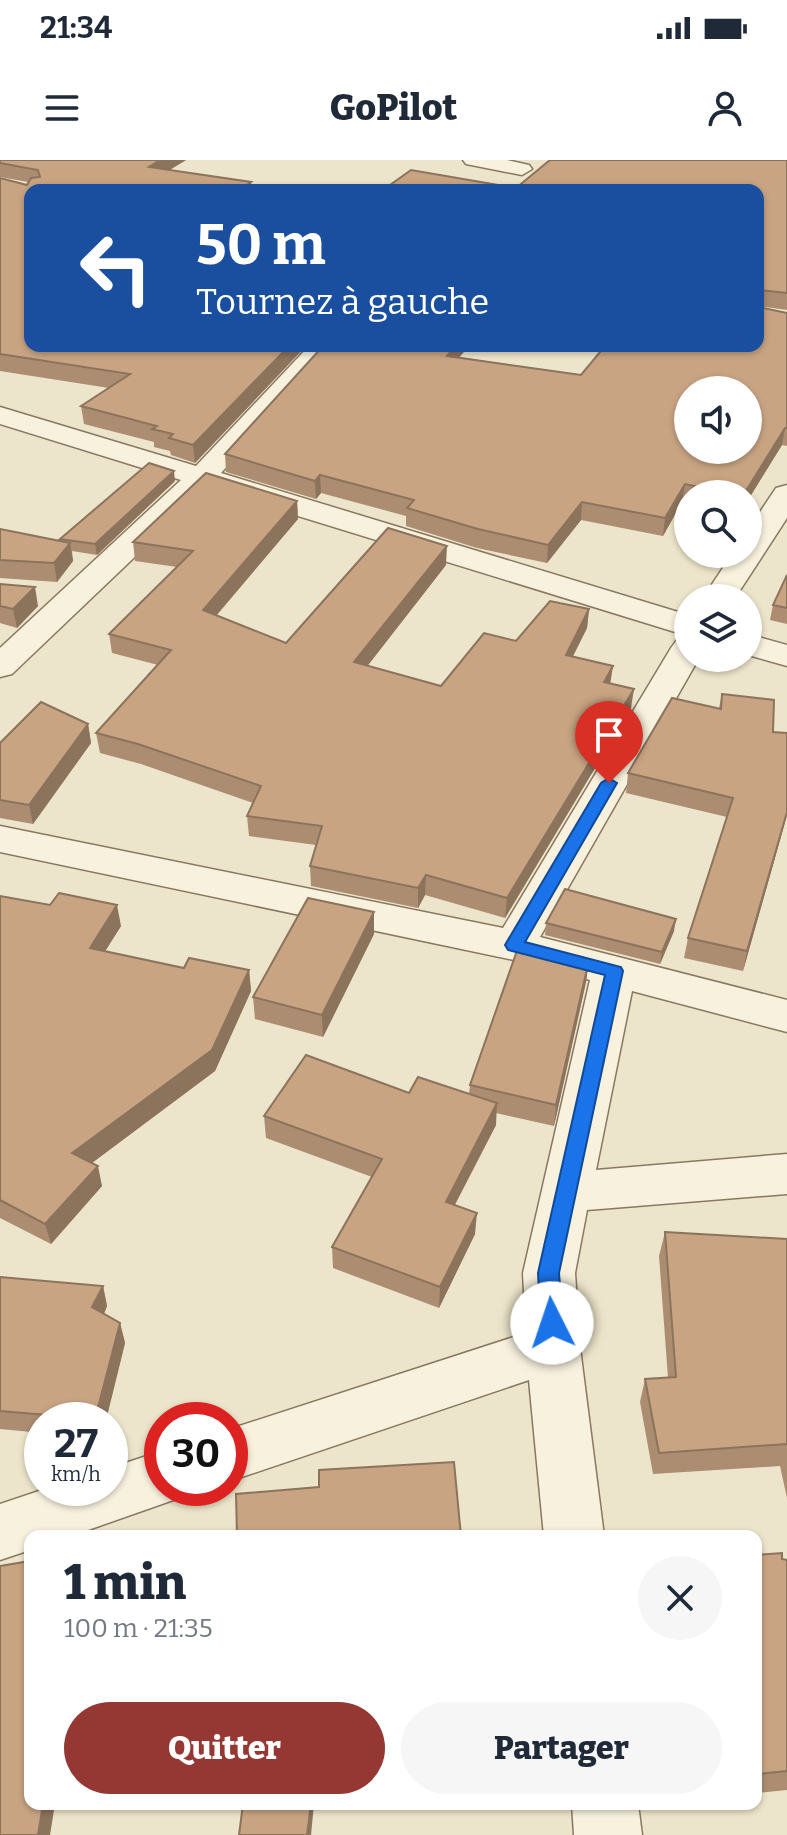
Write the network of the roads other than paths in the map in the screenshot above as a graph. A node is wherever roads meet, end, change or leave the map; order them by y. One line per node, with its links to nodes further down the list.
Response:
1 (473, 160): 2 (street)
2 (528, 164): 3 (street)
3 (504, 184)
4 (317, 352): 6 (street)
5 (0, 415): 6 (street)
6 (204, 475): 10 (street); 11 (street)
7 (787, 494): 8 (street)
8 (762, 532)
9 (30, 592): 10 (street)
10 (76, 596): 14 (street)
11 (674, 622)
12 (762, 648): 13 (street)
13 (787, 656)
14 (0, 667)
15 (674, 672): 17 (street)
16 (0, 839): 17 (street)
17 (514, 945): 18 (street)
18 (614, 971): 19 (street); 21 (street)
19 (787, 1016)
20 (787, 1174): 21 (street)
21 (566, 1192): 22 (street)
22 (553, 1348): 23 (street); 25 (street)
23 (248, 1449)
24 (144, 1484): 26 (street)
25 (573, 1530)
26 (0, 1532)
27 (606, 1810): 28 (street)
28 (608, 1835)

